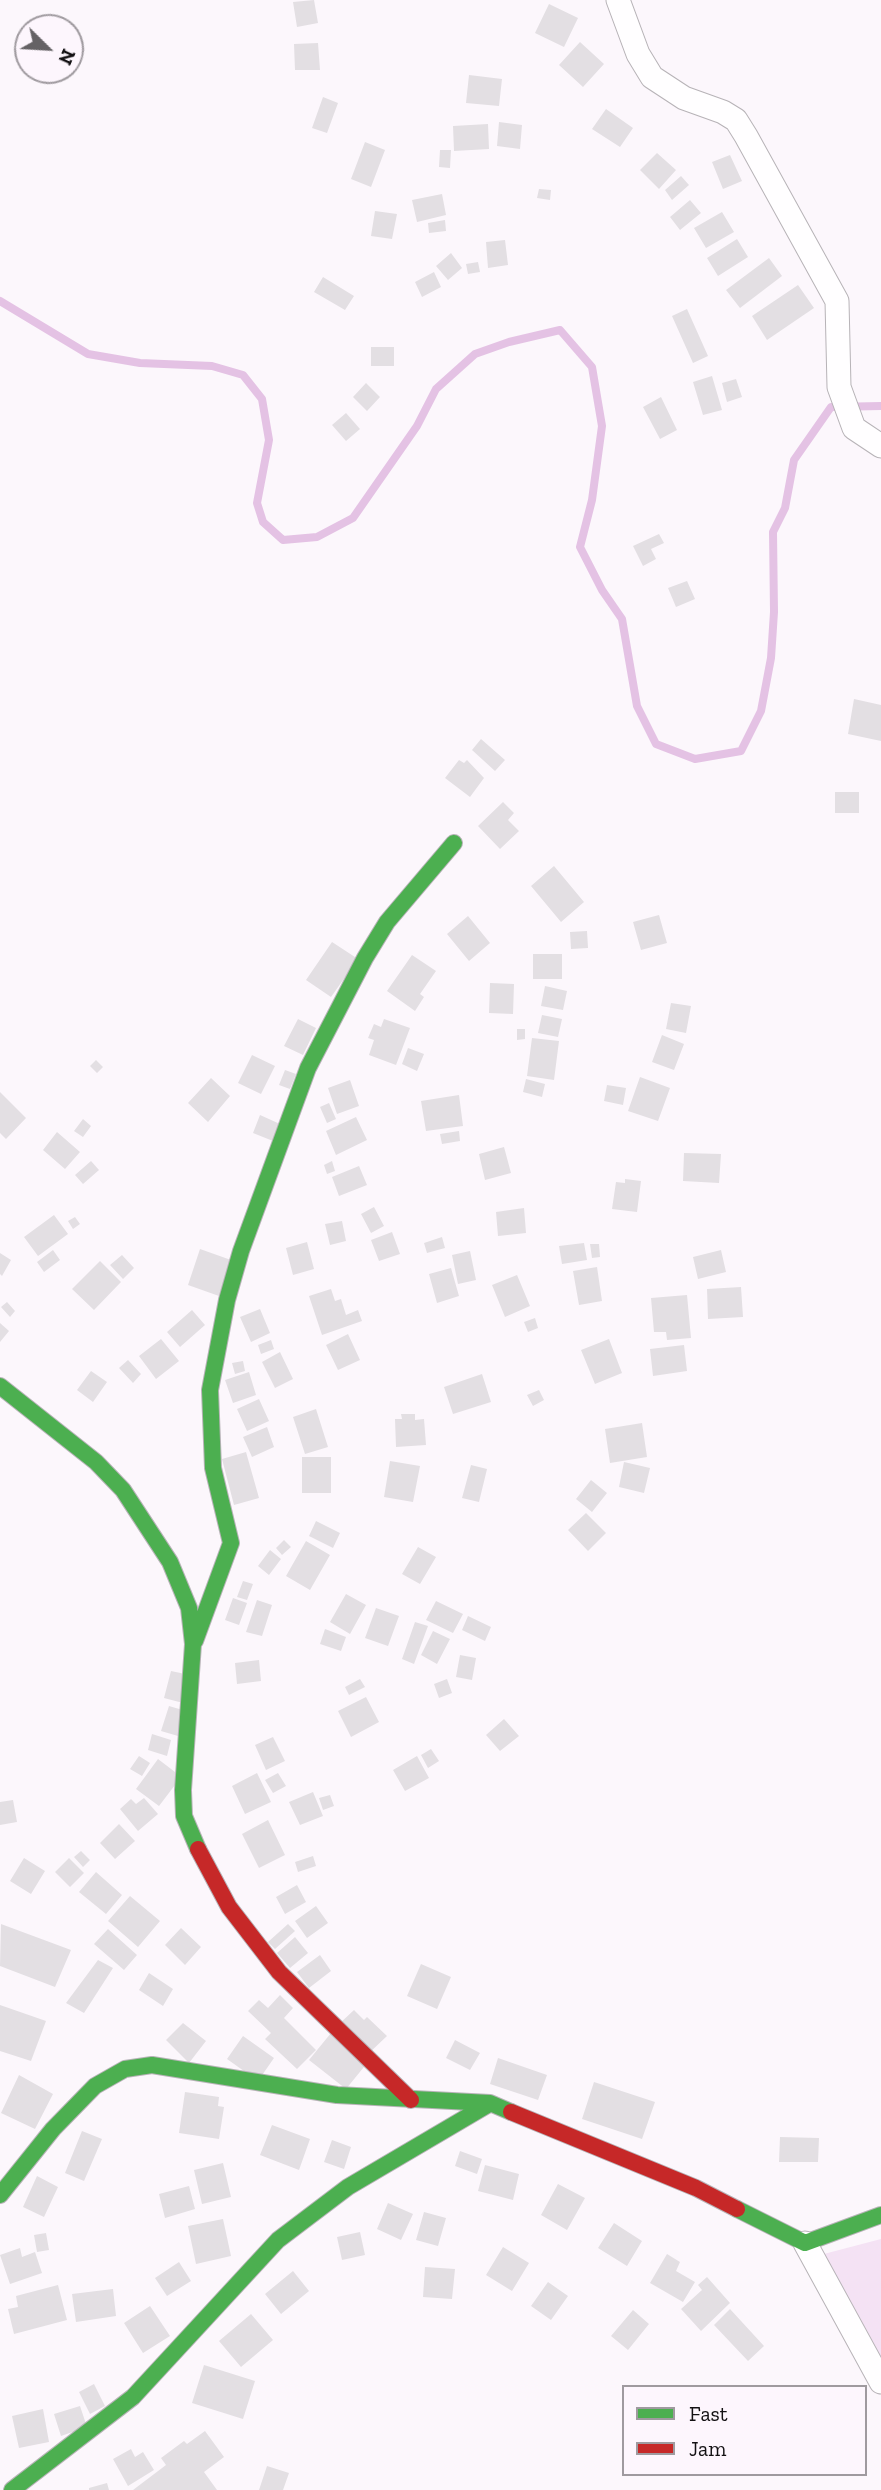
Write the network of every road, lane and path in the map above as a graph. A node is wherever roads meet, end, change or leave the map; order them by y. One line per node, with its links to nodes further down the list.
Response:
1 (618, 0): 2 (street)
2 (881, 446)
3 (454, 844): 5 (street)
4 (0, 1386): 5 (street)
5 (193, 1644): 6 (street)
6 (411, 2100): 7 (street); 8 (street)
7 (490, 2103): 10 (street); 12 (street)
8 (0, 2195)
9 (881, 2215): 10 (street)
10 (805, 2243): 11 (street)
11 (881, 2382)
12 (12, 2490)

